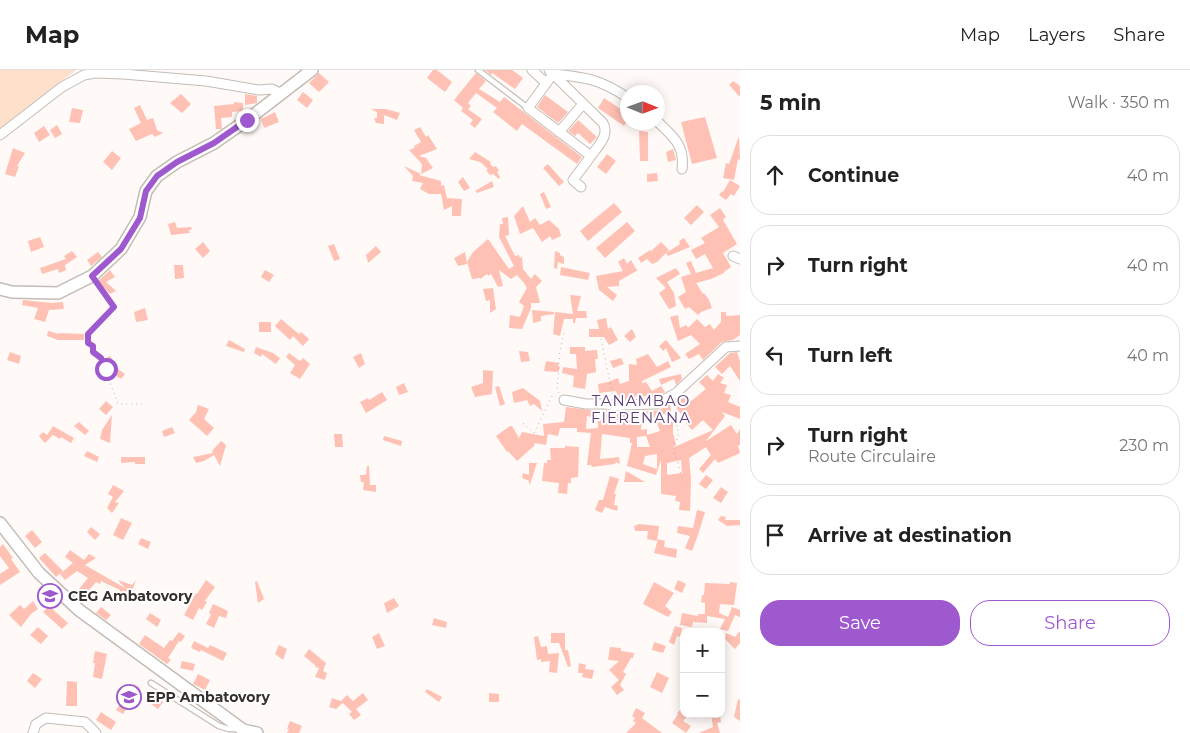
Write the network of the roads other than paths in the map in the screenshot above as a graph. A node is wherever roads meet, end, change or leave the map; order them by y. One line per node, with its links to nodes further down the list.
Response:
1 (312, 70): 6 (street)
2 (478, 70): 9 (lane)
3 (532, 70): 5 (street)
4 (551, 72): 5 (street); 7 (street); 8 (street)
5 (546, 83): 9 (street)
6 (280, 93): 12 (street); 16 (street)
7 (620, 93)
8 (583, 104): 11 (street); 13 (street)
9 (528, 108): 11 (street)
10 (665, 130): 14 (street)
11 (559, 132): 13 (street)
12 (0, 135)
13 (591, 156): 15 (street)
14 (682, 169)
15 (581, 187)
16 (0, 289)
17 (740, 346): 18 (street)
18 (564, 400)
19 (0, 523): 21 (street)
20 (151, 683): 21 (lane)
21 (239, 731): 24 (street)
22 (33, 733): 23 (street)
23 (96, 733)
24 (257, 733)

